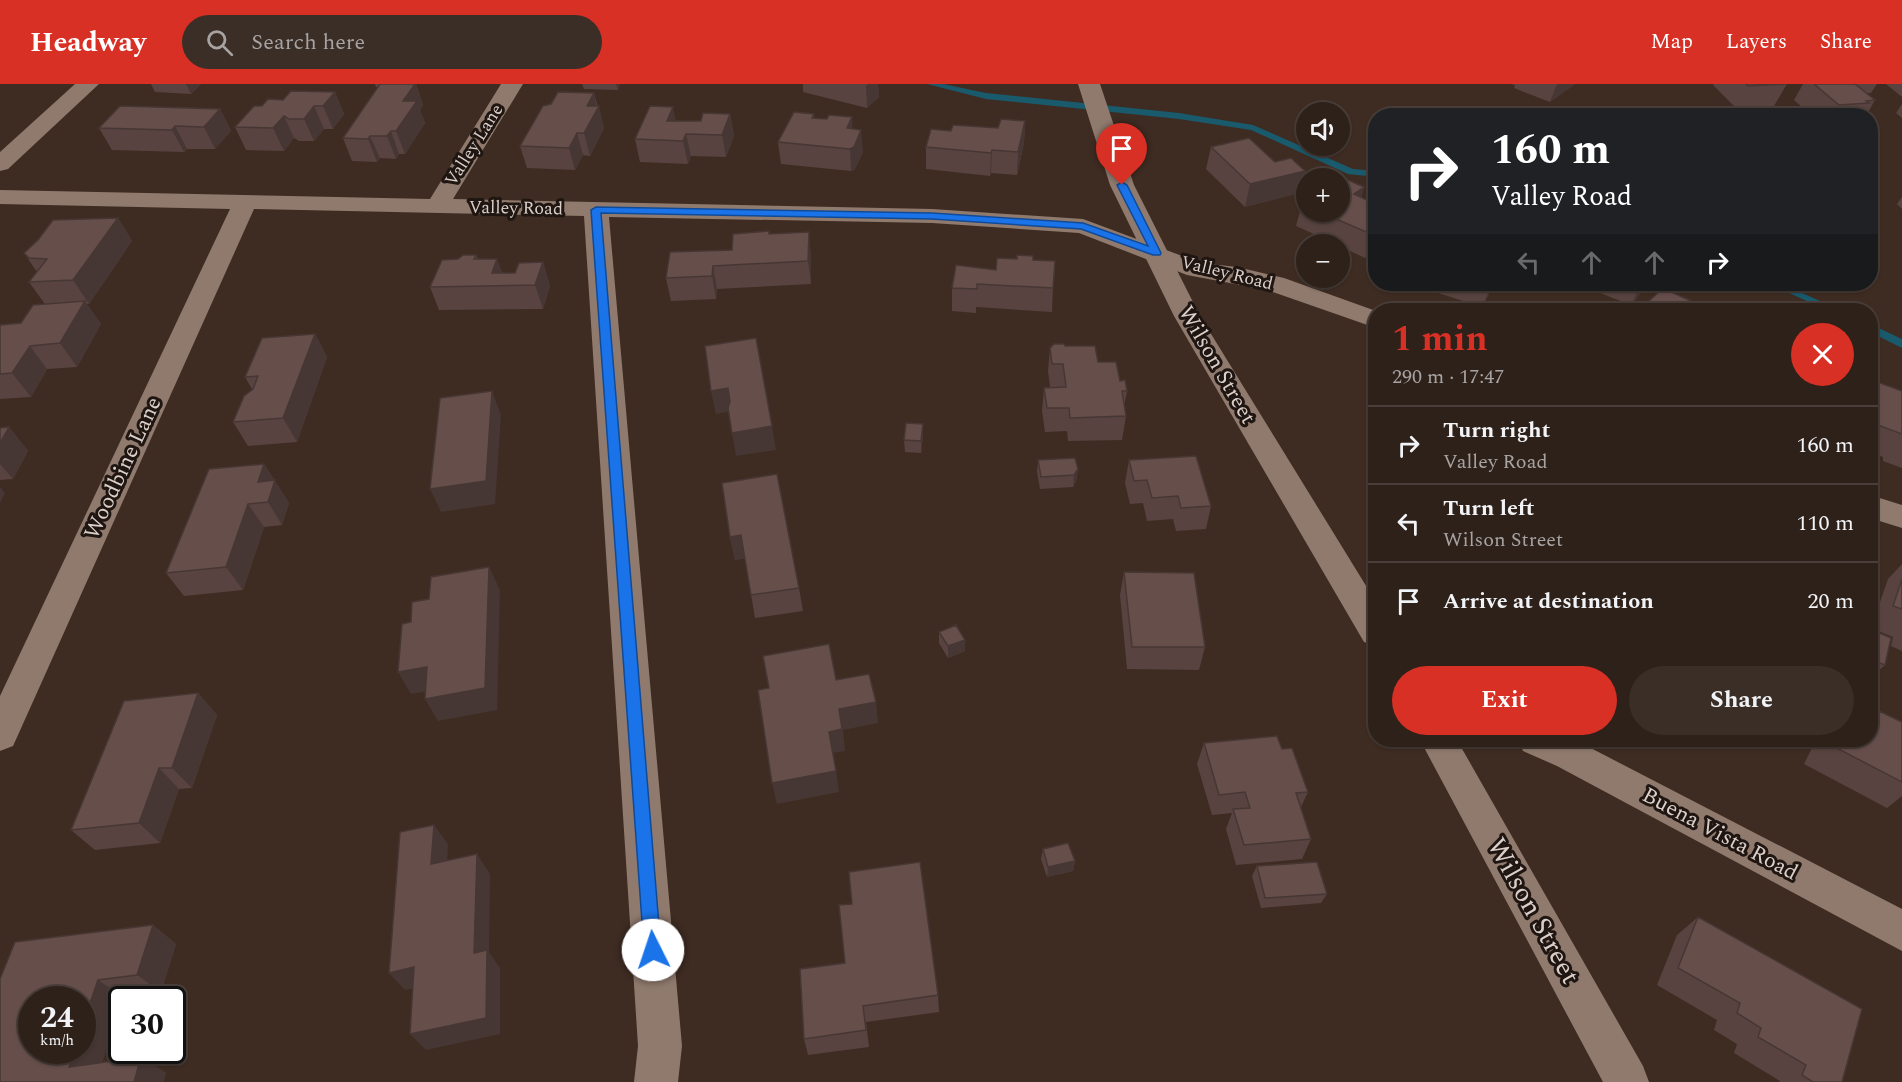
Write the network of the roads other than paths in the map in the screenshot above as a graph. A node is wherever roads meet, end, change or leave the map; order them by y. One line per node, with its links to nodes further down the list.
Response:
1 (88, 84): 4 (street)
2 (512, 84): 7 (street, Valley Lane)
3 (1090, 90): 9 (street, Wilson Street)
4 (0, 164)
5 (0, 197): 6 (street, Valley Road)
6 (246, 201): 7 (street, Valley Road); 14 (street, Woodbine Lane)
7 (437, 206): 8 (street, Valley Road)
8 (596, 210): 9 (street, Valley Road); 18 (street)
9 (1156, 253): 10 (street, Valley Road); 13 (street, Wilson Street)
10 (1368, 317)
11 (1878, 509): 12 (street)
12 (1902, 517)
13 (1368, 619)
14 (0, 735)
15 (1442, 747): 19 (street, Wilson Street)
16 (1552, 747): 17 (street, Buena Vista Road)
17 (1902, 931)
18 (656, 1082)
19 (1627, 1082)

